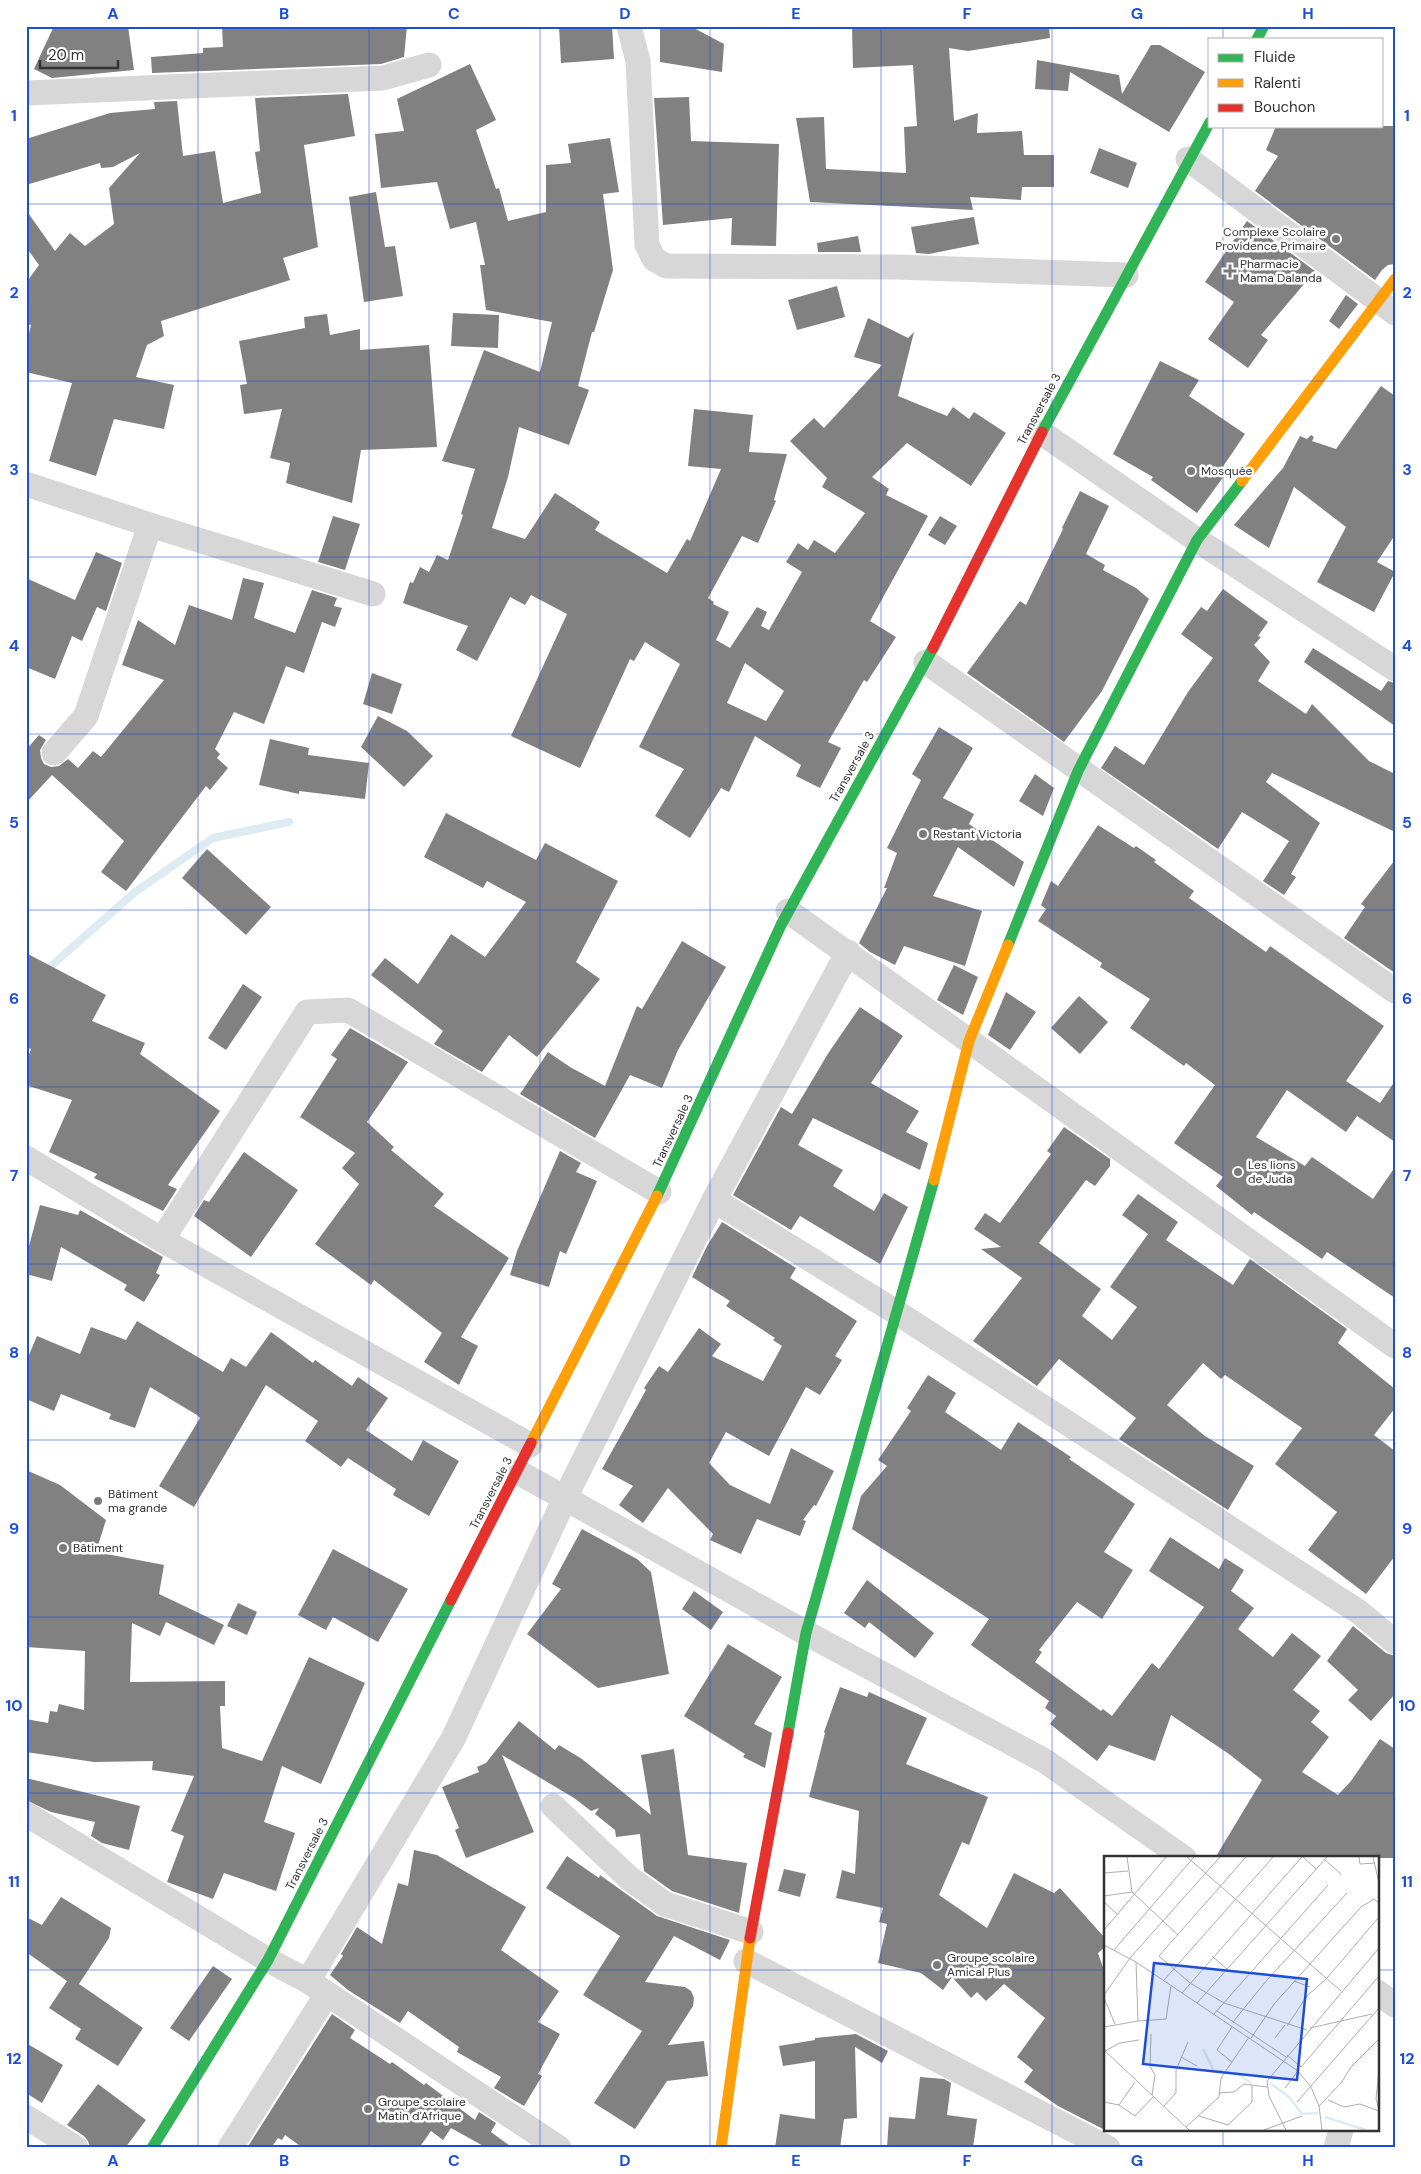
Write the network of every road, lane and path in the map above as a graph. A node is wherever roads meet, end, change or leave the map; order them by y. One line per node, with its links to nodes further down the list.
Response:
1 (629, 26): 8 (street)
2 (1264, 26): 3 (main road)
3 (1258, 38)
4 (429, 65): 5 (street)
5 (26, 93)
6 (1208, 125): 7 (main road, Transversale 3)
7 (1188, 159): 8 (main road, Transversale 3); 10 (street)
8 (1126, 275): 11 (main road, Transversale 3)
9 (1395, 279): 10 (main road)
10 (1387, 308): 14 (main road)
11 (1042, 433): 14 (street); 16 (main road, Transversale 3)
12 (26, 484): 13 (street)
13 (150, 525): 15 (street); 18 (street)
14 (1197, 540): 17 (street); 19 (main road)
15 (373, 594)
16 (926, 662): 19 (street); 20 (main road, Transversale 3)
17 (1395, 669)
18 (54, 753)
19 (1078, 771): 22 (street); 23 (main road)
20 (788, 911): 21 (street); 25 (main road, Transversale 3)
21 (848, 952): 23 (street); 26 (street)
22 (1395, 991)
23 (969, 1041): 28 (main road); 29 (street)
24 (26, 1158): 27 (street)
25 (658, 1192): 27 (street); 30 (main road, Transversale 3)
26 (714, 1200): 28 (street); 32 (street)
27 (162, 1240): 30 (street)
28 (896, 1312): 33 (main road); 34 (street)
29 (1395, 1346)
30 (530, 1445): 31 (main road, Transversale 3)
31 (518, 1472): 32 (street); 39 (main road, Transversale 3)
32 (565, 1498): 33 (street); 41 (street)
33 (806, 1633): 37 (street); 38 (main road)
34 (1395, 1642)
35 (553, 1806): 38 (street)
36 (26, 1814): 39 (street)
37 (1181, 1856)
38 (751, 1932): 40 (main road)
39 (268, 1960): 41 (street); 47 (main road, Transversale 3)
40 (746, 1961): 50 (main road); 51 (street)
41 (318, 1987): 48 (street); 49 (street)
42 (1378, 1993): 43 (street)
43 (1395, 2005)
44 (26, 2116): 46 (street)
45 (1340, 2132): 52 (street)
46 (76, 2148)
47 (152, 2148)
48 (230, 2148)
49 (559, 2148)
50 (720, 2148)
51 (1108, 2148)
52 (1336, 2148)

